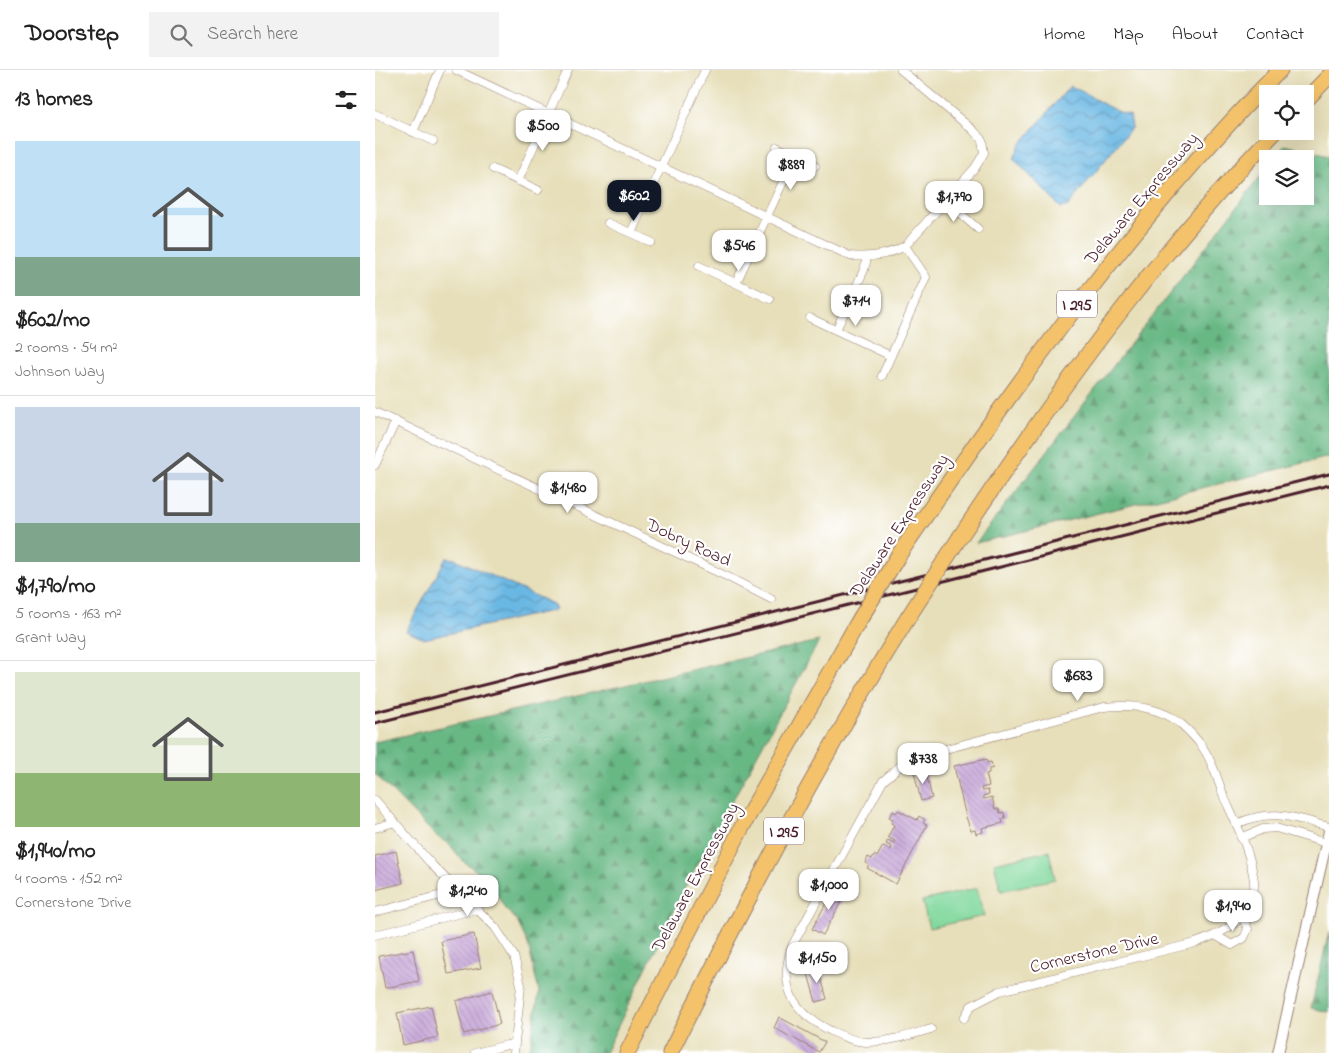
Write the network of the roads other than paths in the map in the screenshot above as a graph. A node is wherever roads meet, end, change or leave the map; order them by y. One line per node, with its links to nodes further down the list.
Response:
1 (440, 70): 11 (street)
2 (456, 70): 10 (street)
3 (568, 70): 10 (street)
4 (705, 70): 16 (street)
5 (901, 70): 21 (street)
6 (1280, 70): 59 (highway, Delaware Expressway / I 295, bridge)
7 (1329, 76): 8 (highway)
8 (1314, 92)
9 (375, 114): 11 (street)
10 (549, 114): 16 (street); 19 (street)
11 (413, 132): 13 (street)
12 (1268, 140): 60 (highway, I 295, bridge)
13 (433, 142)
14 (777, 147): 15 (street)
15 (795, 156): 17 (street); 22 (street)
16 (660, 166): 22 (street); 25 (street)
17 (815, 166)
18 (493, 169): 19 (street)
19 (518, 181): 20 (street)
20 (539, 190)
21 (945, 200): 24 (street); 27 (street)
22 (767, 217): 28 (street); 30 (street)
23 (608, 223): 25 (street)
24 (978, 229)
25 (631, 233): 26 (street)
26 (651, 242)
27 (905, 246): 28 (street); 34 (street)
28 (867, 258): 33 (street)
29 (699, 266): 30 (street)
30 (736, 283): 31 (street)
31 (770, 299)
32 (811, 318): 33 (street)
33 (836, 330): 34 (street)
34 (891, 356): 35 (street)
35 (882, 376)
36 (375, 412): 37 (street, Dobry Road)
37 (396, 421): 38 (street); 39 (street, Dobry Road)
38 (375, 466)
39 (771, 599)
40 (375, 800): 41 (street)
41 (395, 822): 44 (street); 48 (street)
42 (1236, 824): 43 (street); 46 (street, Cornerstone Drive); 55 (street, Cornerstone Drive)
43 (1329, 827)
44 (375, 828)
45 (1329, 831): 47 (street)
46 (1241, 838): 47 (street); 51 (street, Cornerstone Drive)
47 (1326, 843): 61 (street)
48 (457, 891): 49 (street); 50 (street)
49 (477, 909): 52 (street); 56 (street)
50 (375, 912)
51 (1242, 916): 53 (street, Cornerstone Drive); 53 (street)
52 (375, 935)
53 (1215, 935): 54 (street, Cornerstone Drive)
54 (964, 1018)
55 (931, 1029)
56 (515, 1043): 57 (street); 58 (street)
57 (475, 1053)
58 (515, 1053)
59 (627, 1053)
60 (670, 1053)
61 (1279, 1053)

